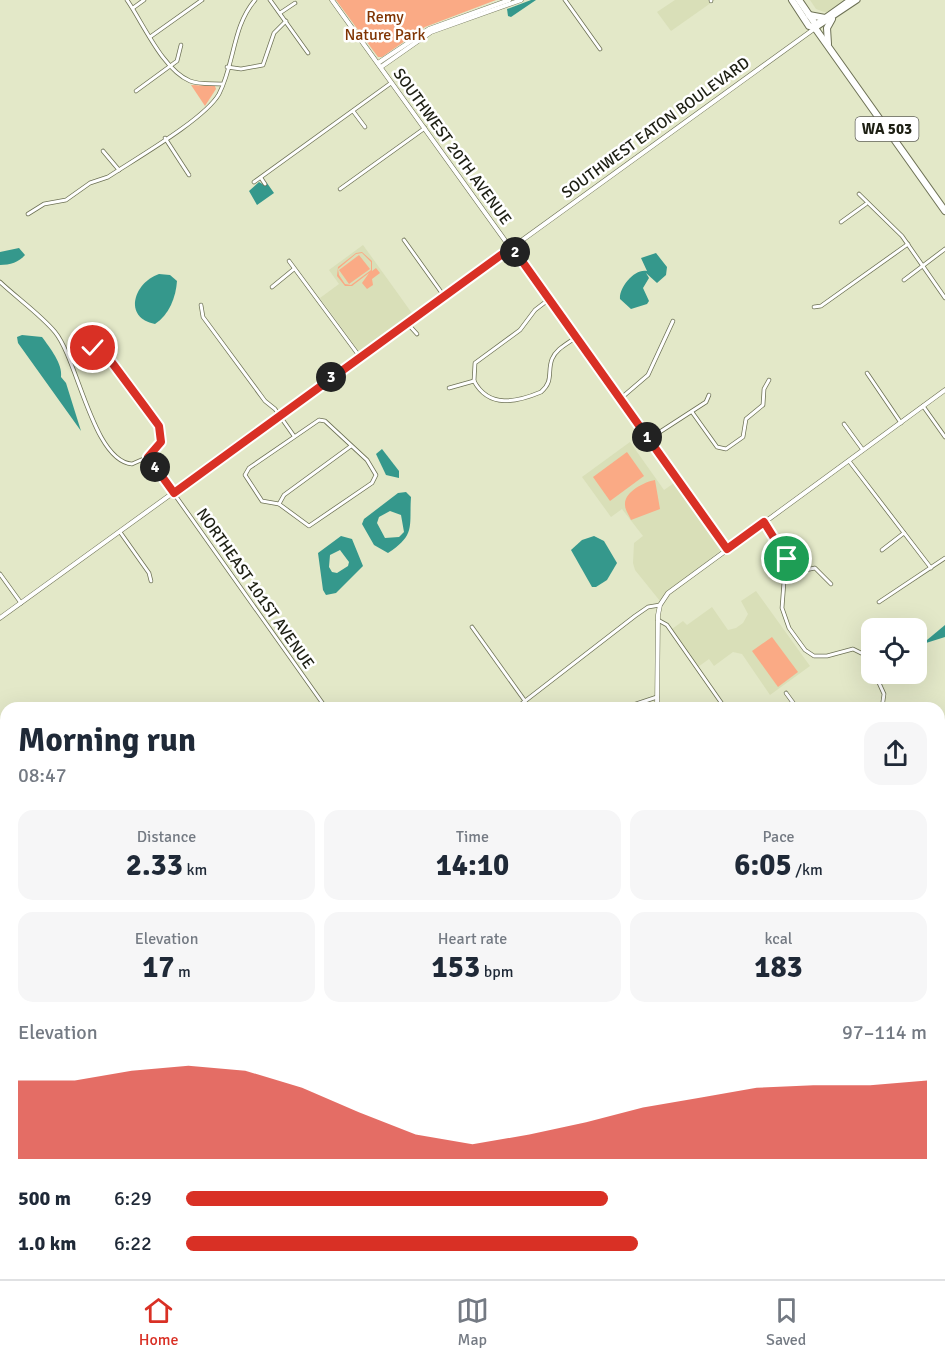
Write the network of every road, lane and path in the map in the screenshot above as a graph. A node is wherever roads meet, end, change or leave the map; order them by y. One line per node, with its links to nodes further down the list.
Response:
1 (127, 0): 15 (street)
2 (144, 0): 15 (street)
3 (202, 0): 22 (street)
4 (255, 0): 29 (street)
5 (270, 0): 16 (street)
6 (332, 0): 27 (street, SOUTHWEST 20TH AVENUE)
7 (509, 0): 20 (street)
8 (521, 0): 20 (street)
9 (565, 0): 25 (street)
10 (792, 0): 21 (highway, WA 503)
11 (799, 0): 17 (highway, WA 503)
12 (850, 0): 18 (main road, SOUTHWEST EATON BOULEVARD)
13 (857, 0): 18 (main road, SOUTHWEST EATON BOULEVARD)
14 (295, 3): 16 (street)
15 (133, 8): 22 (street)
16 (280, 13): 19 (street)
17 (809, 15): 18 (highway); 21 (highway, WA 503)
18 (829, 18): 21 (main road, SOUTHWEST EATON BOULEVARD); 24 (highway)
19 (286, 21): 26 (street); 29 (street)
20 (450, 23): 27 (street)
21 (815, 28): 24 (highway, WA 503); 51 (street, SOUTHWEST EATON BOULEVARD)
22 (150, 37): 28 (street)
23 (182, 45): 28 (street)
24 (829, 48): 46 (highway, WA 503)
25 (600, 50)
26 (308, 53)
27 (380, 65): 30 (street, SOUTHWEST 20TH AVENUE)
28 (171, 66): 31 (street); 32 (street)
29 (227, 67): 31 (street)
30 (392, 82): 33 (street); 35 (street, SOUTHWEST 20TH AVENUE)
31 (223, 84): 36 (street)
32 (136, 91)
33 (353, 111): 34 (street); 40 (street)
34 (365, 127)
35 (425, 128): 43 (street); 51 (street, SOUTHWEST 20TH AVENUE)
36 (165, 138): 38 (street); 39 (street)
37 (103, 151): 38 (street)
38 (119, 170): 47 (street)
39 (189, 175)
40 (261, 178): 41 (street); 42 (street)
41 (254, 182)
42 (265, 184)
43 (340, 189)
44 (859, 194): 45 (street)
45 (867, 204): 48 (street); 50 (street)
46 (945, 211)
47 (28, 214)
48 (841, 222)
49 (404, 240): 59 (street)
50 (908, 244): 54 (street); 63 (street)
51 (512, 247): 59 (street, SOUTHWEST EATON BOULEVARD); 61 (street, SOUTHWEST 20TH AVENUE)
52 (945, 249): 54 (street)
53 (289, 261): 55 (street)
54 (923, 266): 56 (street); 60 (street)
55 (294, 269): 58 (street); 69 (street)
56 (904, 280)
57 (0, 282): 68 (street)
58 (272, 287)
59 (444, 296): 65 (street, SOUTHWEST EATON BOULEVARD)
60 (945, 298)
61 (549, 300): 67 (street, SOUTHWEST 20TH AVENUE); 72 (street)
62 (201, 305): 79 (street)
63 (814, 307)
64 (673, 321): 76 (street)
65 (407, 323): 66 (street); 69 (street, SOUTHWEST EATON BOULEVARD)
66 (417, 334)
67 (576, 337): 72 (street); 76 (street, SOUTHWEST 20TH AVENUE)
68 (69, 356): 87 (street); 87 (street)
69 (360, 357): 79 (street, SOUTHWEST EATON BOULEVARD)
70 (867, 373): 80 (street)
71 (769, 380): 78 (street)
72 (474, 381): 73 (street)
73 (449, 388)
74 (945, 390): 77 (street)
75 (709, 395): 78 (street)
76 (620, 399): 84 (street, SOUTHWEST 20TH AVENUE)
77 (923, 406): 80 (street); 83 (street)
78 (692, 412): 84 (street)
79 (279, 416): 82 (street); 89 (street, SOUTHWEST EATON BOULEVARD)
80 (901, 423): 86 (street)
81 (844, 424): 86 (street)
82 (294, 436): 85 (street); 90 (street)
83 (945, 437)
84 (649, 439): 94 (street, SOUTHWEST 20TH AVENUE)
85 (351, 446): 90 (street); 90 (street)
86 (863, 450): 88 (street)
87 (148, 457): 89 (street, NORTHEAST 101ST AVENUE)
88 (849, 460): 91 (street); 93 (street)
89 (174, 493): 92 (street, SOUTHWEST EATON BOULEVARD); 113 (street, NORTHEAST 101ST AVENUE)
90 (279, 504)
91 (764, 522): 94 (street); 99 (street)
92 (120, 531): 100 (street); 103 (street, SOUTHWEST EATON BOULEVARD)
93 (904, 533): 95 (street); 97 (street)
94 (727, 549): 104 (street)
95 (882, 550)
96 (945, 558): 97 (street)
97 (931, 568): 102 (street)
98 (0, 574): 103 (street)
99 (786, 574): 101 (street); 108 (street)
100 (151, 581)
101 (831, 584)
102 (879, 602)
103 (21, 603): 105 (street, SOUTHWEST EATON BOULEVARD)
104 (660, 605): 106 (street); 112 (street)
105 (0, 618)
106 (658, 620): 111 (street); 116 (street)
107 (472, 627): 112 (street)
108 (861, 653)
109 (880, 684): 118 (street)
110 (786, 693): 117 (street)
111 (657, 697): 114 (street); 115 (street)
112 (525, 701)
113 (322, 702)
114 (642, 702)
115 (657, 702)
116 (721, 702)
117 (793, 702)
118 (883, 702)

